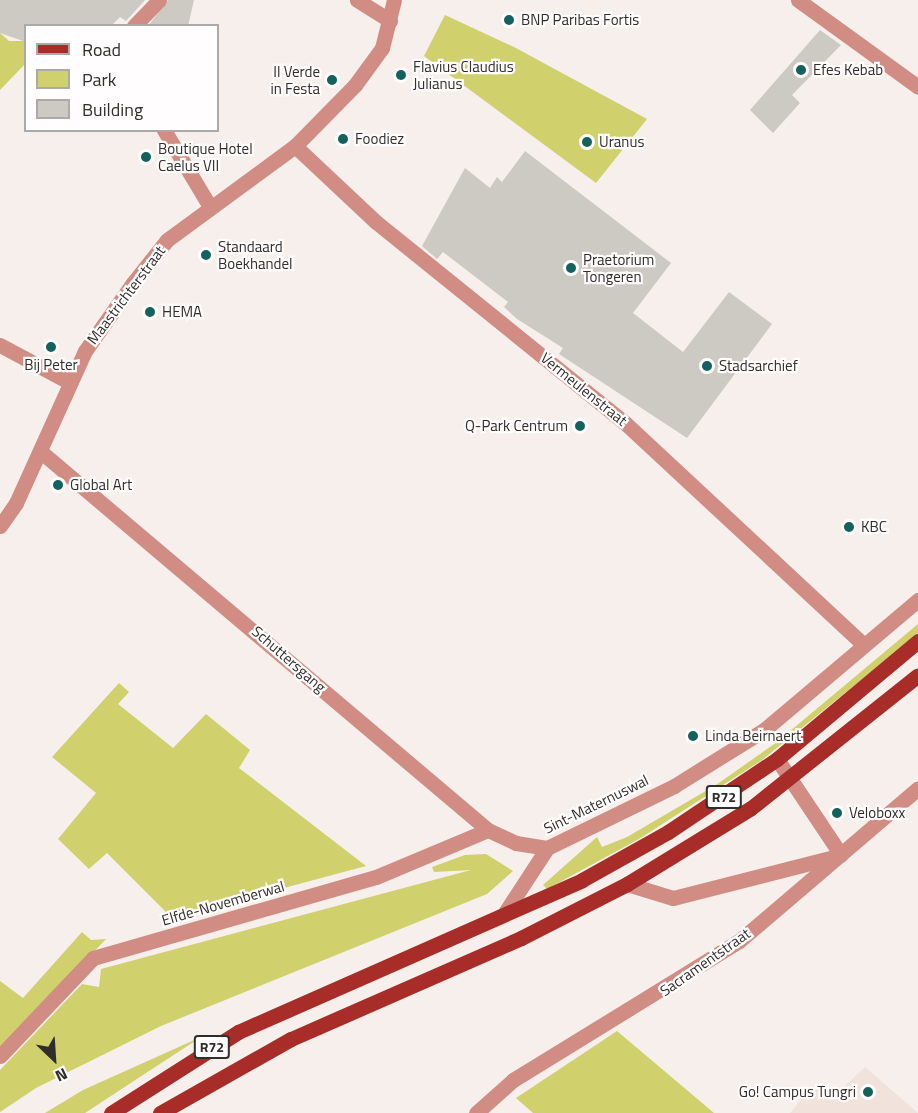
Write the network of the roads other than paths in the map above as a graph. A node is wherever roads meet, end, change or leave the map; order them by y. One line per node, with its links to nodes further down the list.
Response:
1 (159, 0): 6 (street)
2 (357, 0): 5 (street)
3 (394, 0): 5 (street, Maastrichterstraat)
4 (798, 0): 7 (street)
5 (390, 21): 9 (street, Maastrichterstraat)
6 (136, 24)
7 (918, 87)
8 (165, 132): 10 (street)
9 (295, 146): 10 (street, Maastrichterstraat); 17 (street, Vermeulenstraat)
10 (210, 207): 12 (street, Maastrichterstraat)
11 (0, 345): 12 (street)
12 (69, 382): 13 (street, Maastrichterstraat)
13 (40, 451): 14 (street, Maastrichterstraat); 22 (street, Schuttersgang)
14 (0, 526)
15 (918, 600): 17 (street, Sint-Maternuswal)
16 (918, 641): 19 (main road, R72)
17 (863, 644): 23 (street, Sint-Maternuswal)
18 (918, 675): 20 (main road, R72)
19 (777, 759): 20 (street); 26 (main road, R72)
20 (789, 777): 24 (street); 25 (main road, R72)
21 (918, 788): 24 (street, Sacramentstraat)
22 (488, 830): 23 (street, Schuttersgang); 27 (street, Elfde-Novemberwal)
23 (547, 848): 26 (street, Sint-Maternuswal)
24 (841, 855): 25 (street); 30 (street, Sacramentstraat)
25 (627, 884): 29 (main road, R72)
26 (504, 914): 28 (main road, R72)
27 (0, 1056)
28 (111, 1113)
29 (160, 1113)
30 (476, 1113)

